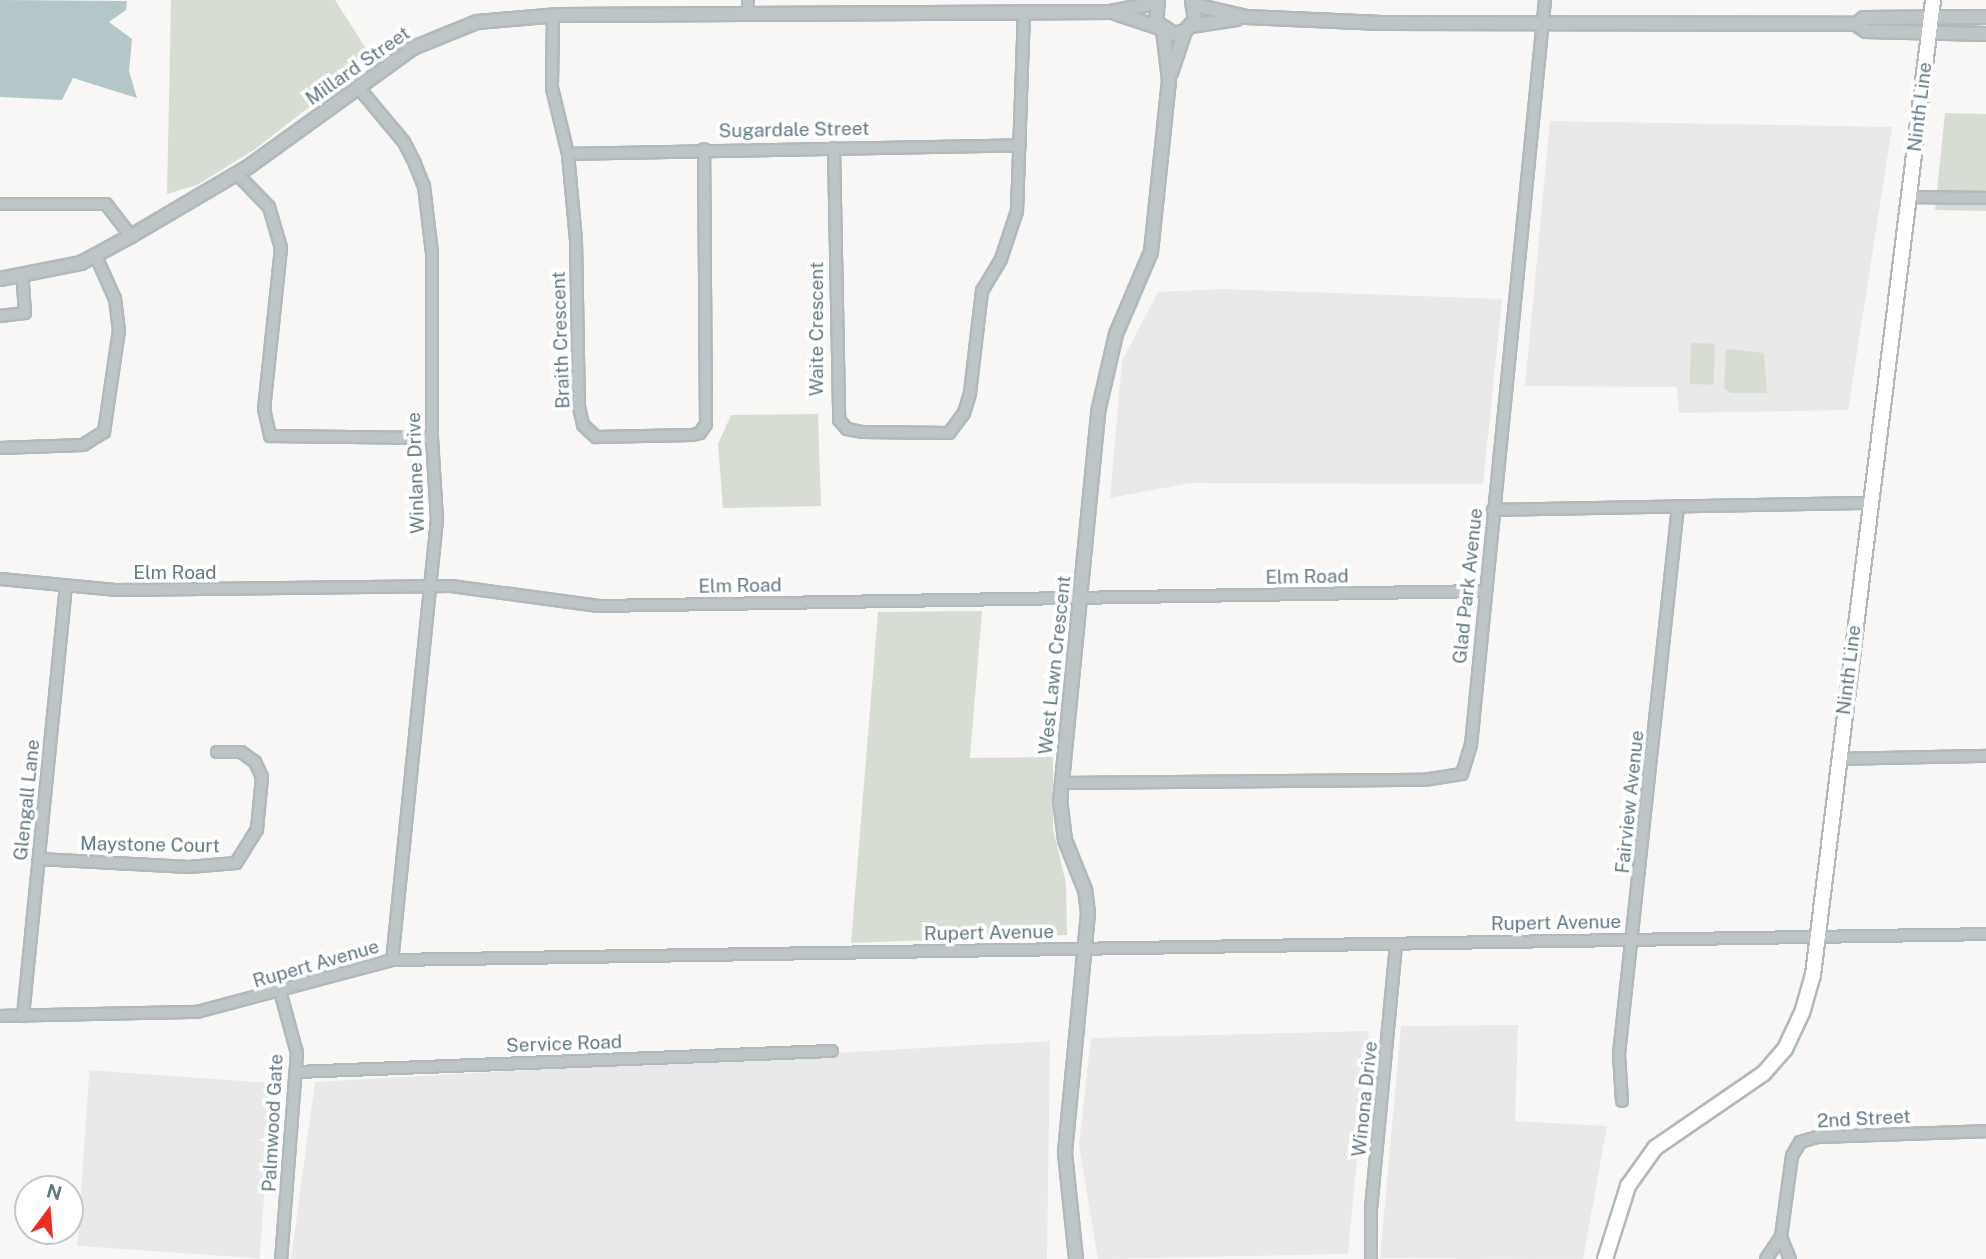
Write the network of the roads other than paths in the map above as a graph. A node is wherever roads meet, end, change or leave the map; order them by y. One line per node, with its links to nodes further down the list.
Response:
1 (748, 0): 8 (street)
2 (1545, 0): 13 (street, Glad Park Avenue)
3 (1933, 0): 12 (main road, Ninth Line)
4 (1157, 2): 7 (street, Millard Street); 16 (street, West Lawn Crescent)
5 (1194, 3): 10 (street); 15 (street, West Lawn Crescent)
6 (1024, 11): 7 (street, Millard Street); 8 (street, Millard Street); 21 (street, Waite Crescent)
7 (1111, 12): 16 (street, Millard Street)
8 (748, 14): 9 (street, Millard Street)
9 (553, 15): 20 (street, Millard Street); 24 (street, Braith Crescent)
10 (1246, 17): 13 (street); 15 (street)
11 (1986, 17): 12 (street)
12 (1931, 19): 14 (street); 17 (main road, Ninth Line)
13 (1543, 23): 14 (street); 38 (street, Glad Park Avenue)
14 (1856, 24): 17 (street)
15 (1188, 28): 16 (street, Millard Street); 19 (street, West Lawn Crescent)
16 (1161, 29): 19 (street, West Lawn Crescent)
17 (1930, 34): 18 (street); 26 (main road, Ninth Line)
18 (1986, 34)
19 (1169, 80): 43 (street, West Lawn Crescent)
20 (358, 87): 25 (street, Millard Street); 34 (street, Winlane Drive)
21 (1020, 145): 22 (street, Sugardale Street); 22 (street, Waite Crescent)
22 (834, 148): 23 (street, Sugardale Street)
23 (704, 149): 24 (street, Sugardale Street); 24 (street, Braith Crescent)
24 (568, 154)
25 (237, 174): 29 (street, Millard Street); 34 (street)
26 (1909, 197): 27 (street); 36 (main road, Ninth Line)
27 (1986, 198)
28 (0, 204): 29 (street)
29 (131, 236): 30 (street, Millard Street)
30 (95, 254): 31 (street, Millard Street); 35 (street)
31 (22, 274): 32 (street, Millard Street); 33 (street)
32 (0, 279)
33 (0, 316)
34 (432, 438): 40 (street, Winlane Drive)
35 (0, 448)
36 (1870, 503): 37 (street); 46 (main road, Ninth Line)
37 (1678, 506): 38 (street); 51 (street, Fairview Avenue)
38 (1493, 510): 42 (street, Glad Park Avenue)
39 (0, 579): 41 (street, Elm Road)
40 (432, 586): 41 (street, Elm Road); 43 (street, Elm Road); 54 (street, Winlane Drive)
41 (66, 587): 48 (street, Glengall Lane)
42 (1484, 592): 43 (street, Elm Road); 47 (street, Glad Park Avenue)
43 (1083, 598): 47 (street, West Lawn Crescent)
44 (217, 752): 48 (street, Maystone Court)
45 (1986, 756): 46 (street)
46 (1838, 759): 50 (main road, Ninth Line)
47 (1062, 783): 53 (street, West Lawn Crescent)
48 (38, 859): 57 (street, Glengall Lane)
49 (1986, 934): 50 (street, Rupert Avenue)
50 (1818, 936): 51 (street, Rupert Avenue); 66 (main road, Ninth Line)
51 (1630, 940): 52 (street, Rupert Avenue); 60 (street, Fairview Avenue)
52 (1396, 944): 53 (street, Rupert Avenue); 65 (street, Winona Drive)
53 (1084, 948): 54 (street, Rupert Avenue); 64 (street, West Lawn Crescent)
54 (392, 960): 55 (street, Rupert Avenue)
55 (280, 990): 57 (street, Rupert Avenue); 59 (street, Palmwood Gate)
56 (0, 1016): 57 (street, Rupert Avenue)
57 (23, 1016)
58 (832, 1051): 59 (street, Service Road)
59 (297, 1072): 63 (street, Palmwood Gate)
60 (1622, 1101)
61 (1986, 1131): 62 (street, 2nd Street)
62 (1781, 1237): 67 (street, 2nd Street); 68 (street)
63 (281, 1259)
64 (1076, 1259)
65 (1371, 1259)
66 (1605, 1259)
67 (1766, 1259)
68 (1790, 1259)

